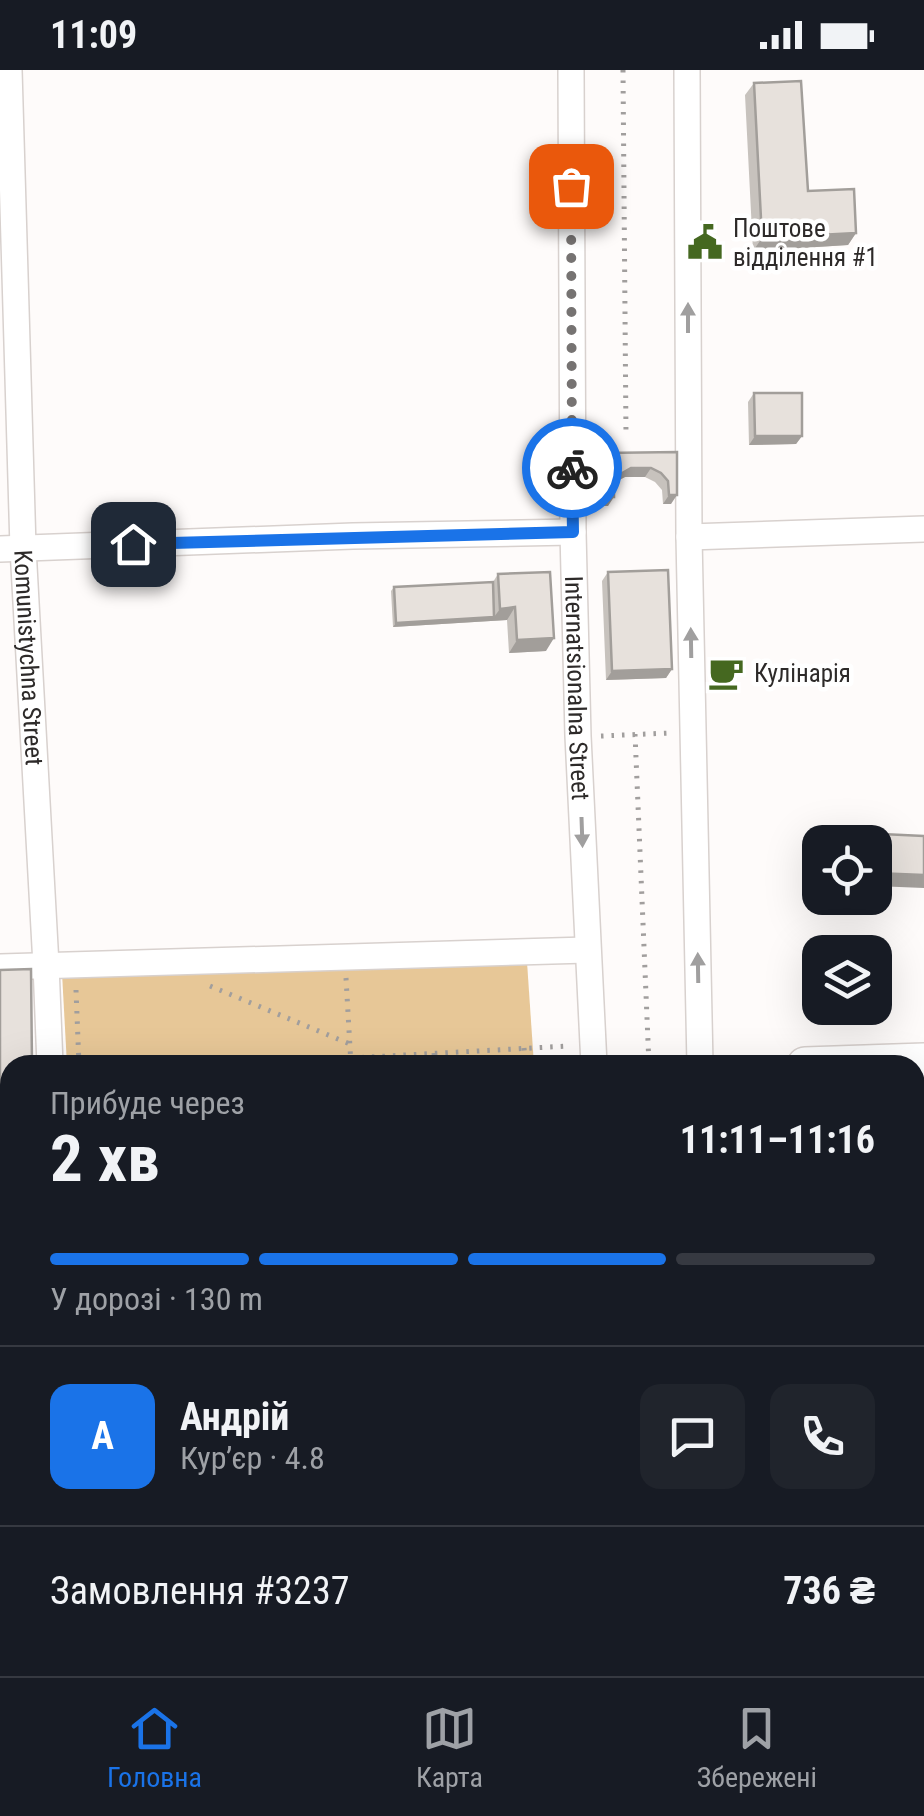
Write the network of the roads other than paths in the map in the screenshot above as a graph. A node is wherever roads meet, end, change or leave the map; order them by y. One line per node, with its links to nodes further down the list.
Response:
1 (9, 70): 7 (street, Komunistychna Street)
2 (571, 70): 5 (street, Internatsionalna Street)
3 (687, 70): 6 (street, one-way to 3)
4 (924, 529): 6 (street)
5 (573, 532): 7 (street); 8 (street, Internatsionalna Street, one-way to 8)
6 (689, 537): 13 (street, one-way to 6)
7 (12, 548): 9 (street, Komunistychna Street)
8 (587, 950): 9 (street); 12 (street, Internatsionalna Street)
9 (46, 965): 10 (street); 11 (street, Komunistychna Street)
10 (0, 967)
11 (50, 1055)
12 (593, 1055)
13 (700, 1055)

